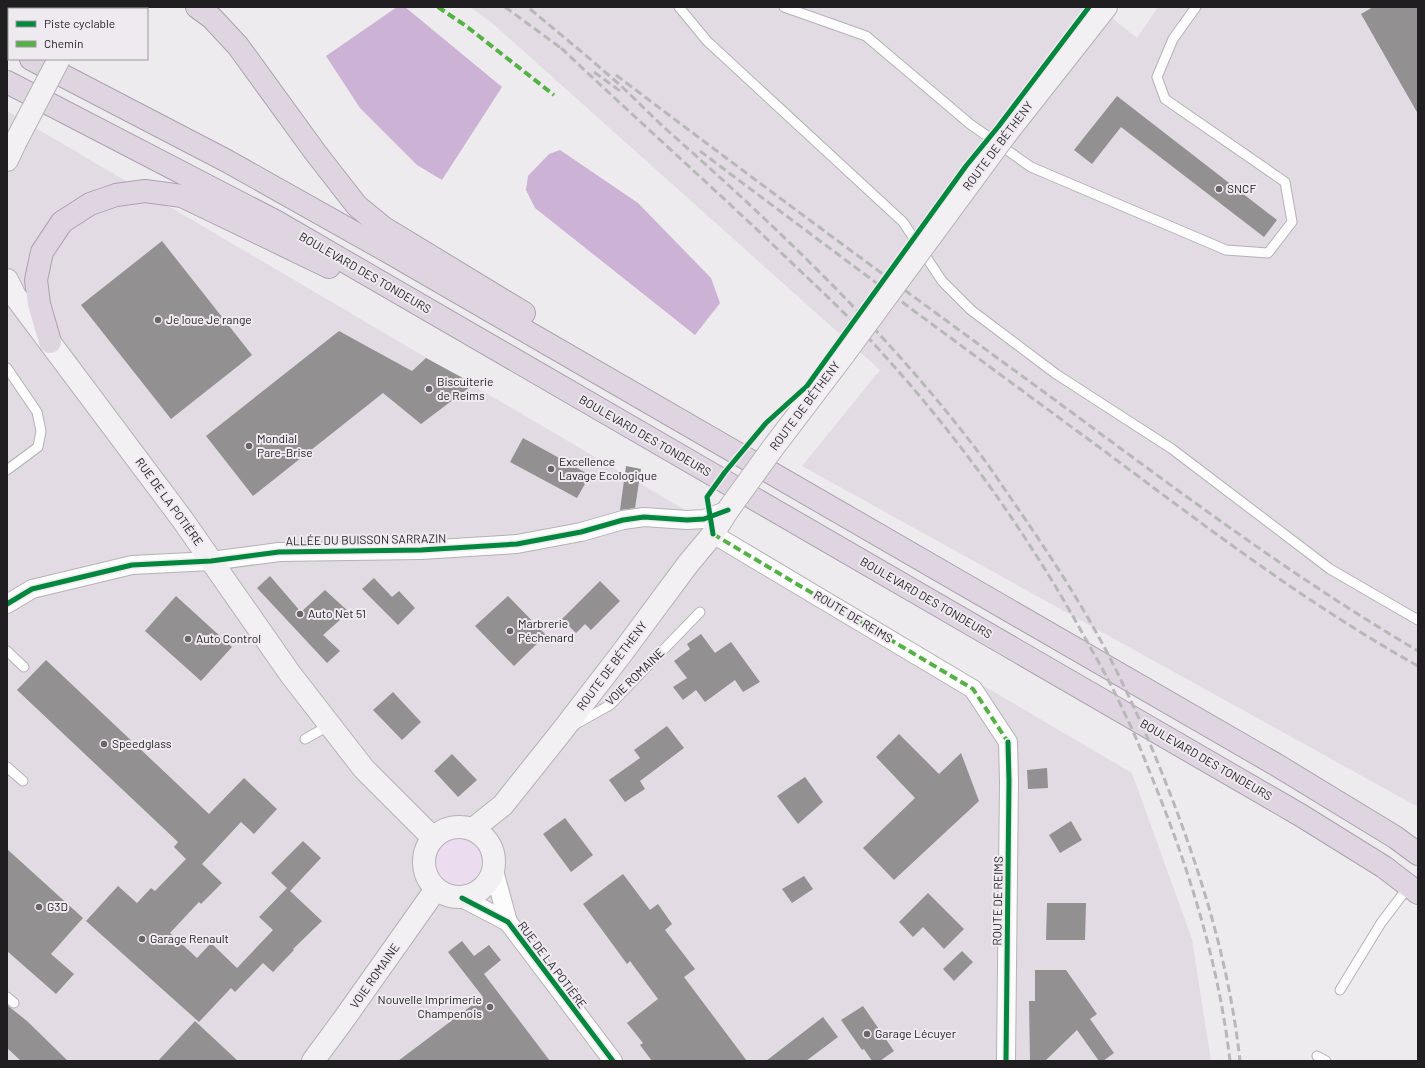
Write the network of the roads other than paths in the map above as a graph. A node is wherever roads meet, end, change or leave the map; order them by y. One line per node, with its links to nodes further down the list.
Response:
1 (197, 7): 14 (highway)
2 (679, 7): 21 (lane)
3 (785, 7): 5 (lane)
4 (1106, 7): 16 (main road, ROUTE DE BÉTHENY, bridge)
5 (1196, 7)
6 (33, 60): 14 (highway)
7 (58, 60): 9 (main road, bridge)
8 (7, 82): 11 (highway, BOULEVARD DES TONDEURS)
9 (11, 152)
10 (7, 280): 12 (main road, RUE DE LA POTIÈRE)
11 (476, 338): 12 (highway); 36 (highway, BOULEVARD DES TONDEURS)
12 (50, 342): 18 (main road, RUE DE LA POTIÈRE)
13 (7, 368): 15 (lane)
14 (602, 374): 33 (highway)
15 (7, 470)
16 (728, 510): 17 (main road, ROUTE DE BÉTHENY); 18 (street, ALLÉE DU BUISSON SARRAZIN)
17 (713, 534): 25 (main road, ROUTE DE BÉTHENY); 43 (street, ROUTE DE REIMS)
18 (212, 561): 19 (street, ALLÉE DU BUISSON SARRAZIN); 24 (main road, RUE DE LA POTIÈRE)
19 (7, 604)
20 (700, 612): 25 (lane, VOIE ROMAINE)
21 (1418, 620)
22 (7, 651): 23 (lane)
23 (24, 667)
24 (330, 725): 26 (lane); 31 (main road, RUE DE LA POTIÈRE)
25 (562, 731): 29 (main road, ROUTE DE BÉTHENY)
26 (305, 739)
27 (7, 767): 28 (lane)
28 (23, 782)
29 (503, 805): 30 (main road, ROUTE DE BÉTHENY); 32 (main road, ROUTE DE BÉTHENY)
30 (473, 829): 31 (main road); 32 (main road)
31 (434, 838): 35 (main road)
32 (492, 847): 34 (main road)
33 (1418, 854)
34 (494, 871): 37 (main road); 38 (street)
35 (436, 889): 37 (main road); 41 (main road, VOIE ROMAINE)
36 (1413, 889): 39 (lane)
37 (462, 898): 38 (street, RUE DE LA POTIÈRE)
38 (508, 922): 42 (street, RUE DE LA POTIÈRE)
39 (1340, 990)
40 (1316, 1056): 44 (lane)
41 (313, 1061)
42 (612, 1061)
43 (1006, 1061)
44 (1326, 1061)

